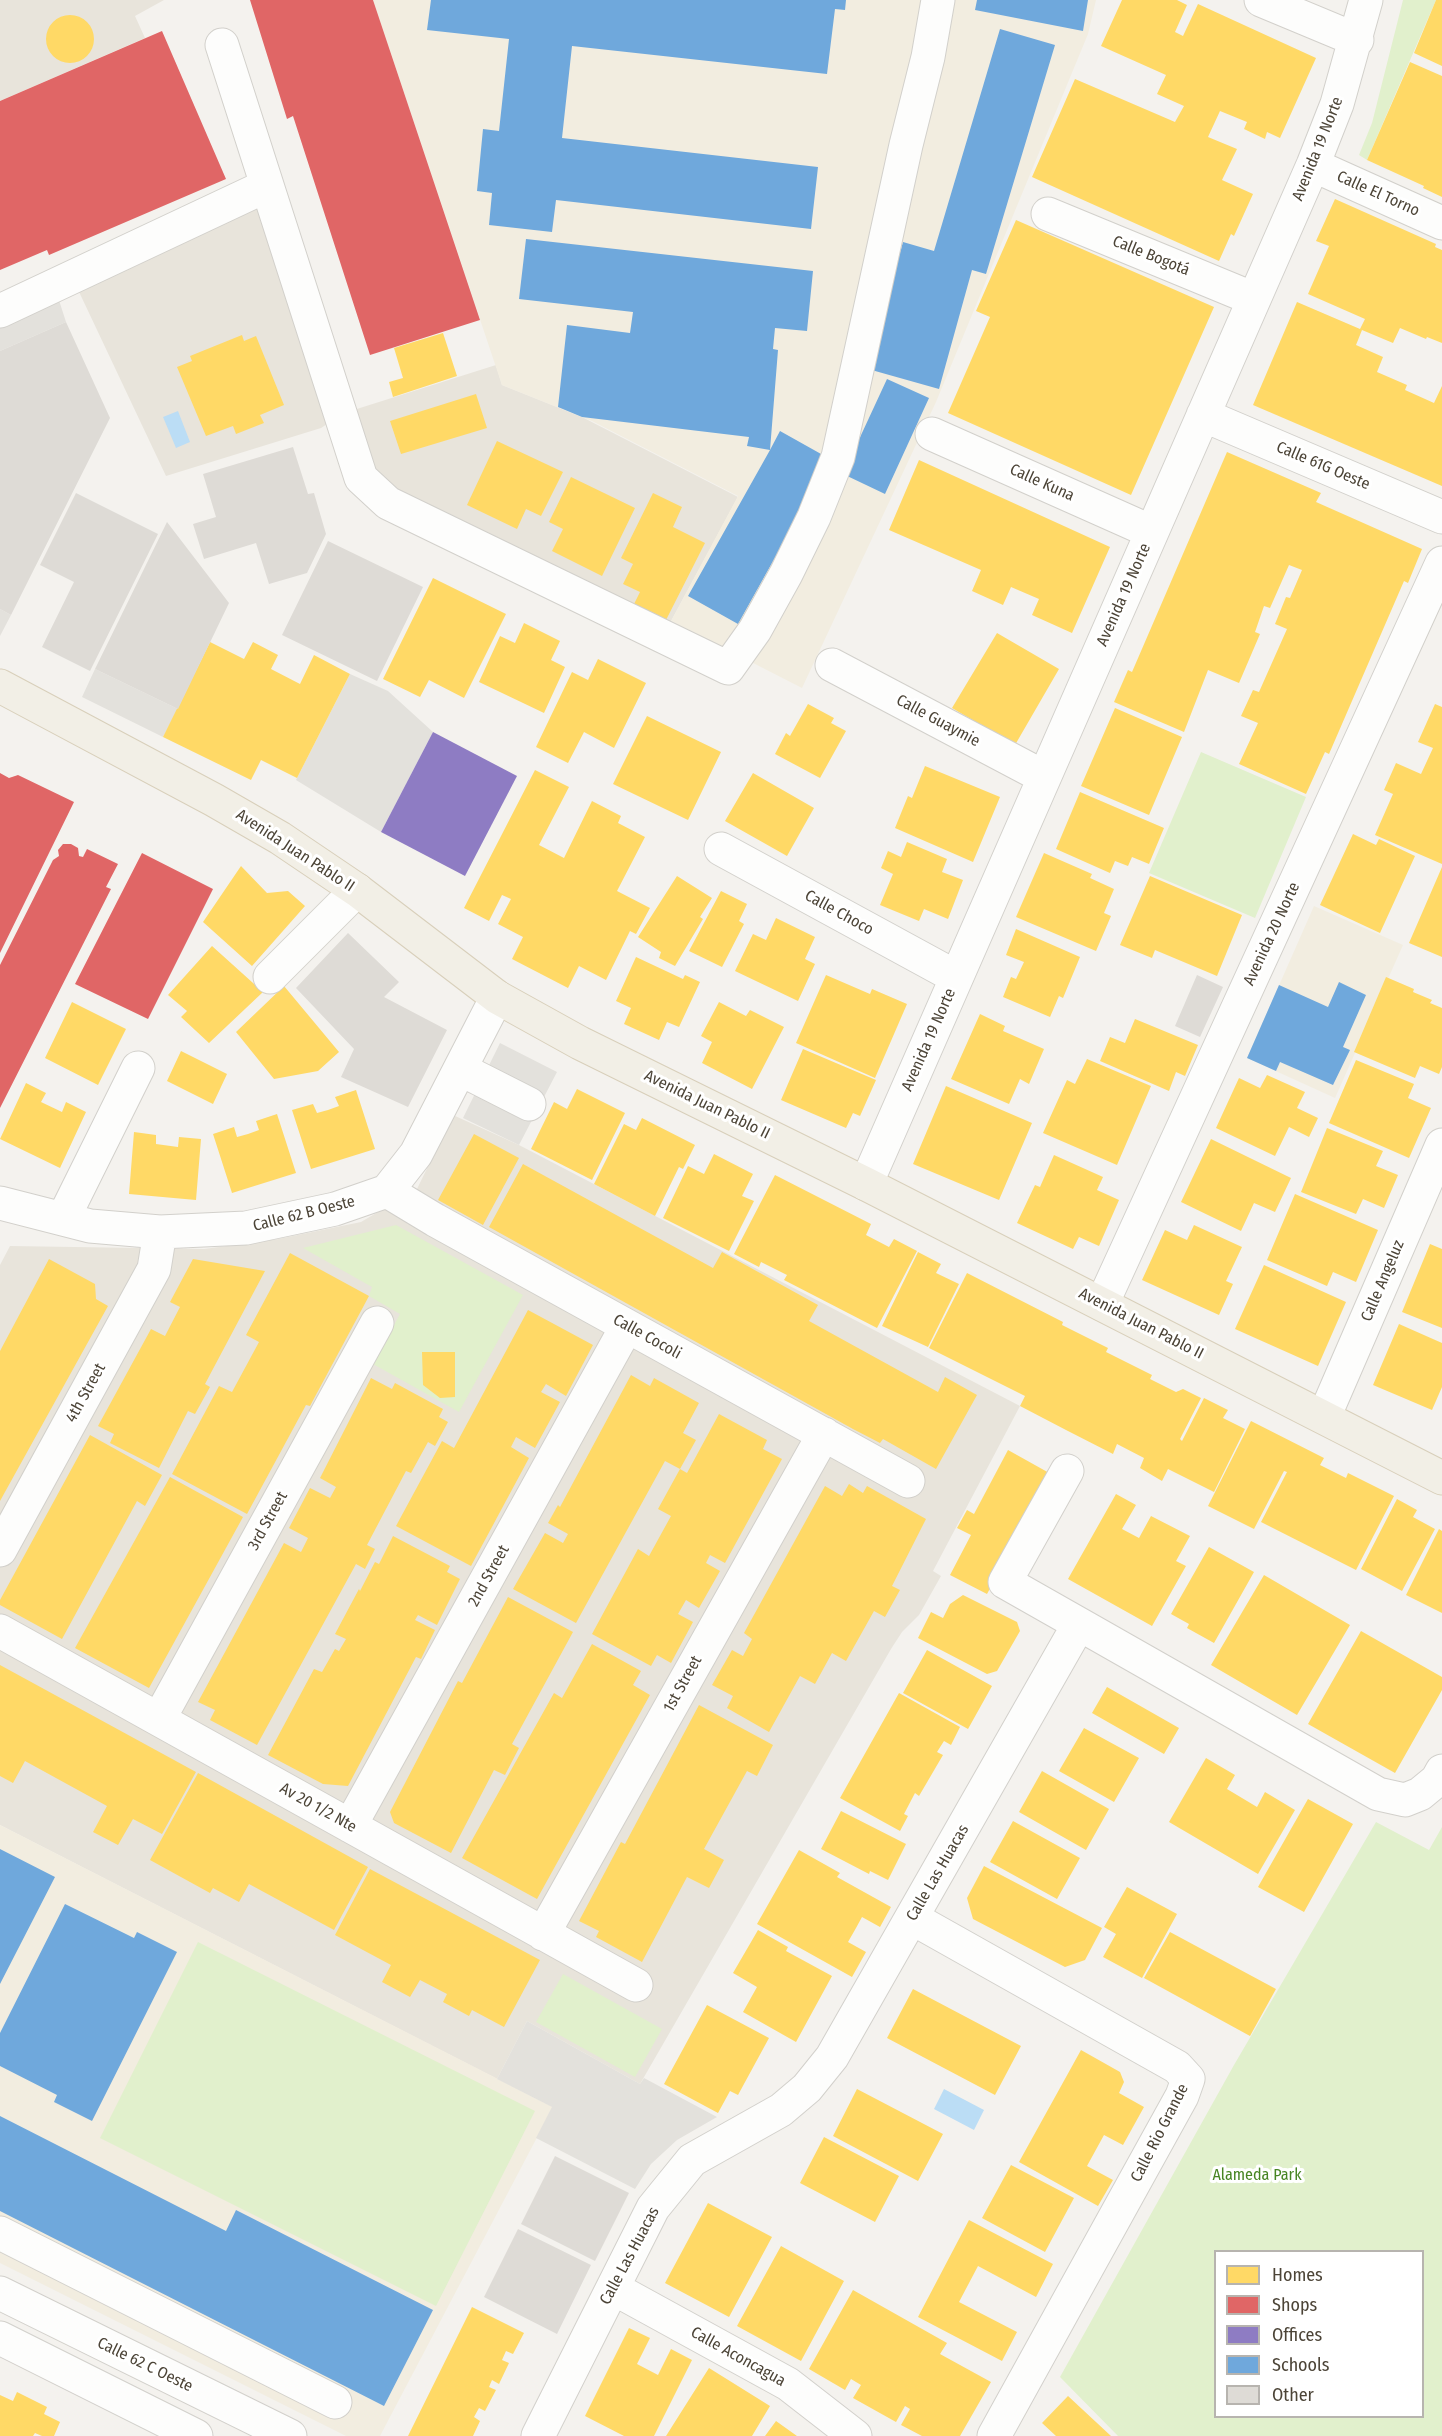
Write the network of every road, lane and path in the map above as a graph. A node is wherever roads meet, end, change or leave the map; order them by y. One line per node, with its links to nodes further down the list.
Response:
1 (938, 0): 7 (street)
2 (1261, 0): 4 (street)
3 (1366, 0): 4 (street, Avenida 19 Norte)
4 (1357, 40): 6 (street, Avenida 19 Norte)
5 (222, 45): 7 (street)
6 (1313, 165): 9 (street, Calle El Torno); 10 (street, Avenida 19 Norte)
7 (266, 186): 11 (street)
8 (1048, 214): 10 (street, Calle Bogotá)
9 (1442, 223)
10 (1254, 299): 12 (street, Avenida 19 Norte)
11 (0, 311)
12 (1203, 415): 14 (street, Calle 61G Oeste); 15 (street, Avenida 19 Norte)
13 (932, 434): 15 (street, Calle Kuna)
14 (1442, 517)
15 (1152, 532): 19 (street, Avenida 19 Norte)
16 (1442, 563): 34 (street, Avenida 20 Norte)
17 (832, 665): 19 (street, Calle Guaymie)
18 (0, 686): 21 (main road, Avenida Juan Pablo II)
19 (1044, 777): 23 (street, Avenida 19 Norte)
20 (721, 849): 23 (street, Calle Choco)
21 (357, 890): 22 (street); 24 (main road, Avenida Juan Pablo II)
22 (270, 976)
23 (956, 977): 29 (street, Avenida 19 Norte)
24 (497, 997): 26 (street); 29 (main road, Avenida Juan Pablo II)
25 (138, 1068): 32 (street)
26 (460, 1069): 27 (street); 30 (street)
27 (529, 1104)
28 (1442, 1145): 37 (street, Calle Angeluz)
29 (866, 1184): 34 (main road, Avenida Juan Pablo II)
30 (387, 1191): 33 (street, Calle 62 B Oeste); 36 (street, Calle Cocoli)
31 (0, 1203): 32 (street, Calle 62 B Oeste)
32 (63, 1219): 33 (street, Calle 62 B Oeste)
33 (160, 1232): 42 (street, 4th Street)
34 (1102, 1304): 37 (main road, Avenida Juan Pablo II)
35 (377, 1323): 45 (street, 3rd Street)
36 (627, 1326): 38 (street, Calle Cocoli); 47 (street, 2nd Street)
37 (1324, 1417): 40 (main road, Avenida Juan Pablo II)
38 (824, 1434): 41 (street, Calle Cocoli); 49 (street, 1st Street)
39 (1066, 1471): 43 (street)
40 (1442, 1479)
41 (908, 1481)
42 (0, 1550)
43 (1079, 1624): 46 (street); 48 (street, Calle Las Huacas)
44 (0, 1631): 45 (street, Av 20 1/2 Nte)
45 (159, 1719): 47 (street, Av 20 1/2 Nte)
46 (1442, 1771)
47 (350, 1826): 49 (street, Av 20 1/2 Nte)
48 (912, 1918): 52 (street, Calle Las Huacas); 62 (street, Calle Rio Grande)
49 (543, 1934): 50 (street, Av 20 1/2 Nte)
50 (636, 1985)
51 (0, 2233): 55 (street)
52 (613, 2288): 60 (street, Calle Las Huacas); 61 (street, Calle Aconcagua)
53 (0, 2293): 56 (street, Calle 62 C Oeste)
54 (0, 2338): 58 (street)
55 (241, 2355): 56 (street); 57 (street)
56 (218, 2401): 58 (street); 59 (street, Calle 62 C Oeste)
57 (335, 2402)
58 (198, 2436)
59 (290, 2436)
60 (538, 2436)
61 (855, 2436)
62 (993, 2436)

